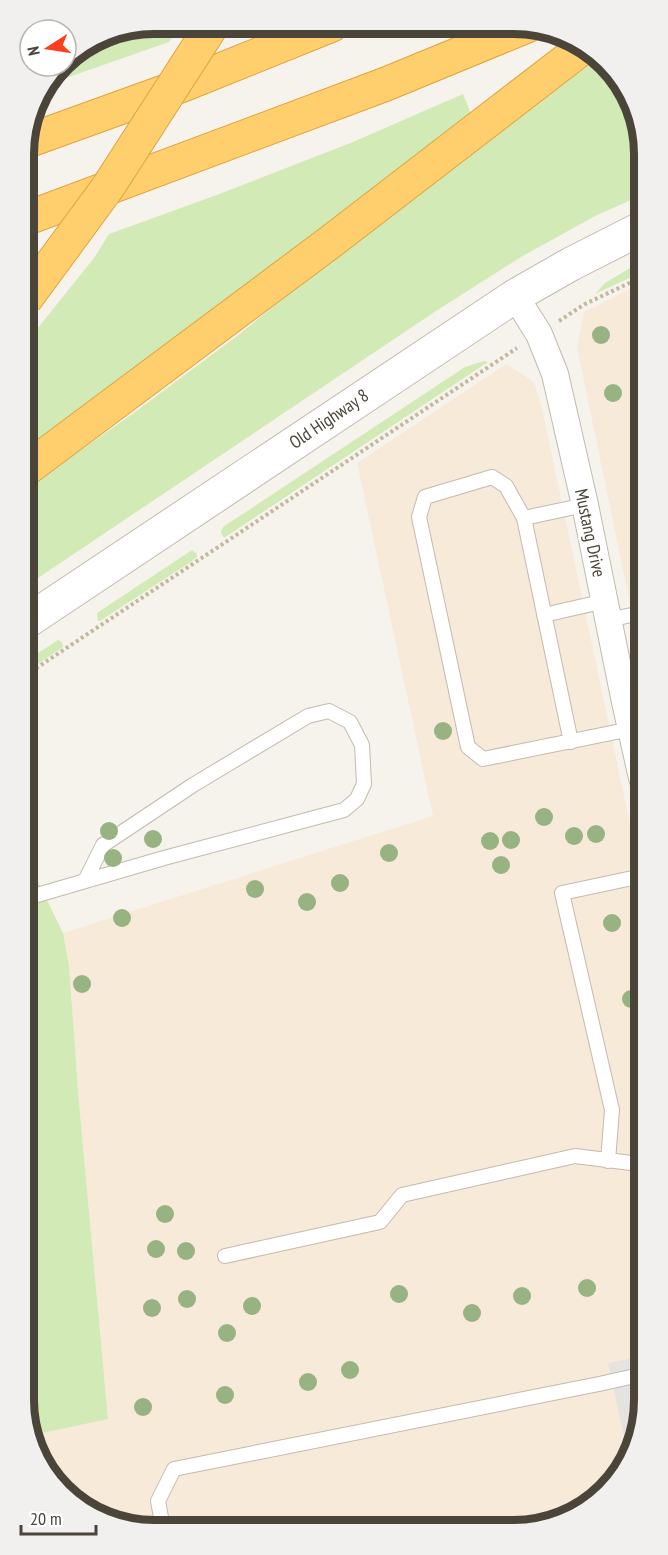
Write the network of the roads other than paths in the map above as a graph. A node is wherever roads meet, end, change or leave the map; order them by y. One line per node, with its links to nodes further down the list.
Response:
1 (207, 34): 8 (highway, bridge)
2 (310, 34): 5 (highway)
3 (510, 34): 6 (highway)
4 (576, 53): 10 (highway)
5 (36, 138)
6 (35, 215)
7 (634, 232): 9 (street, Old Highway 8)
8 (35, 287)
9 (515, 296): 11 (street, Mustang Drive); 16 (street, Old Highway 8)
10 (35, 463)
11 (585, 506): 12 (lane); 13 (street, Mustang Drive)
12 (524, 518): 15 (lane); 20 (lane)
13 (607, 611): 14 (lane); 15 (lane); 17 (street, Mustang Drive)
14 (634, 613)
15 (544, 615): 20 (lane)
16 (35, 616)
17 (633, 701): 18 (street, Mustang Drive)
18 (631, 729): 19 (street, Mustang Drive); 20 (lane)
19 (634, 740)
20 (571, 742)
21 (633, 878): 24 (lane)
22 (85, 881): 22 (lane); 23 (lane)
23 (34, 895)
24 (608, 1161): 25 (lane); 26 (lane)
25 (633, 1163)
26 (225, 1256)
27 (633, 1376): 28 (lane)
28 (162, 1520)

